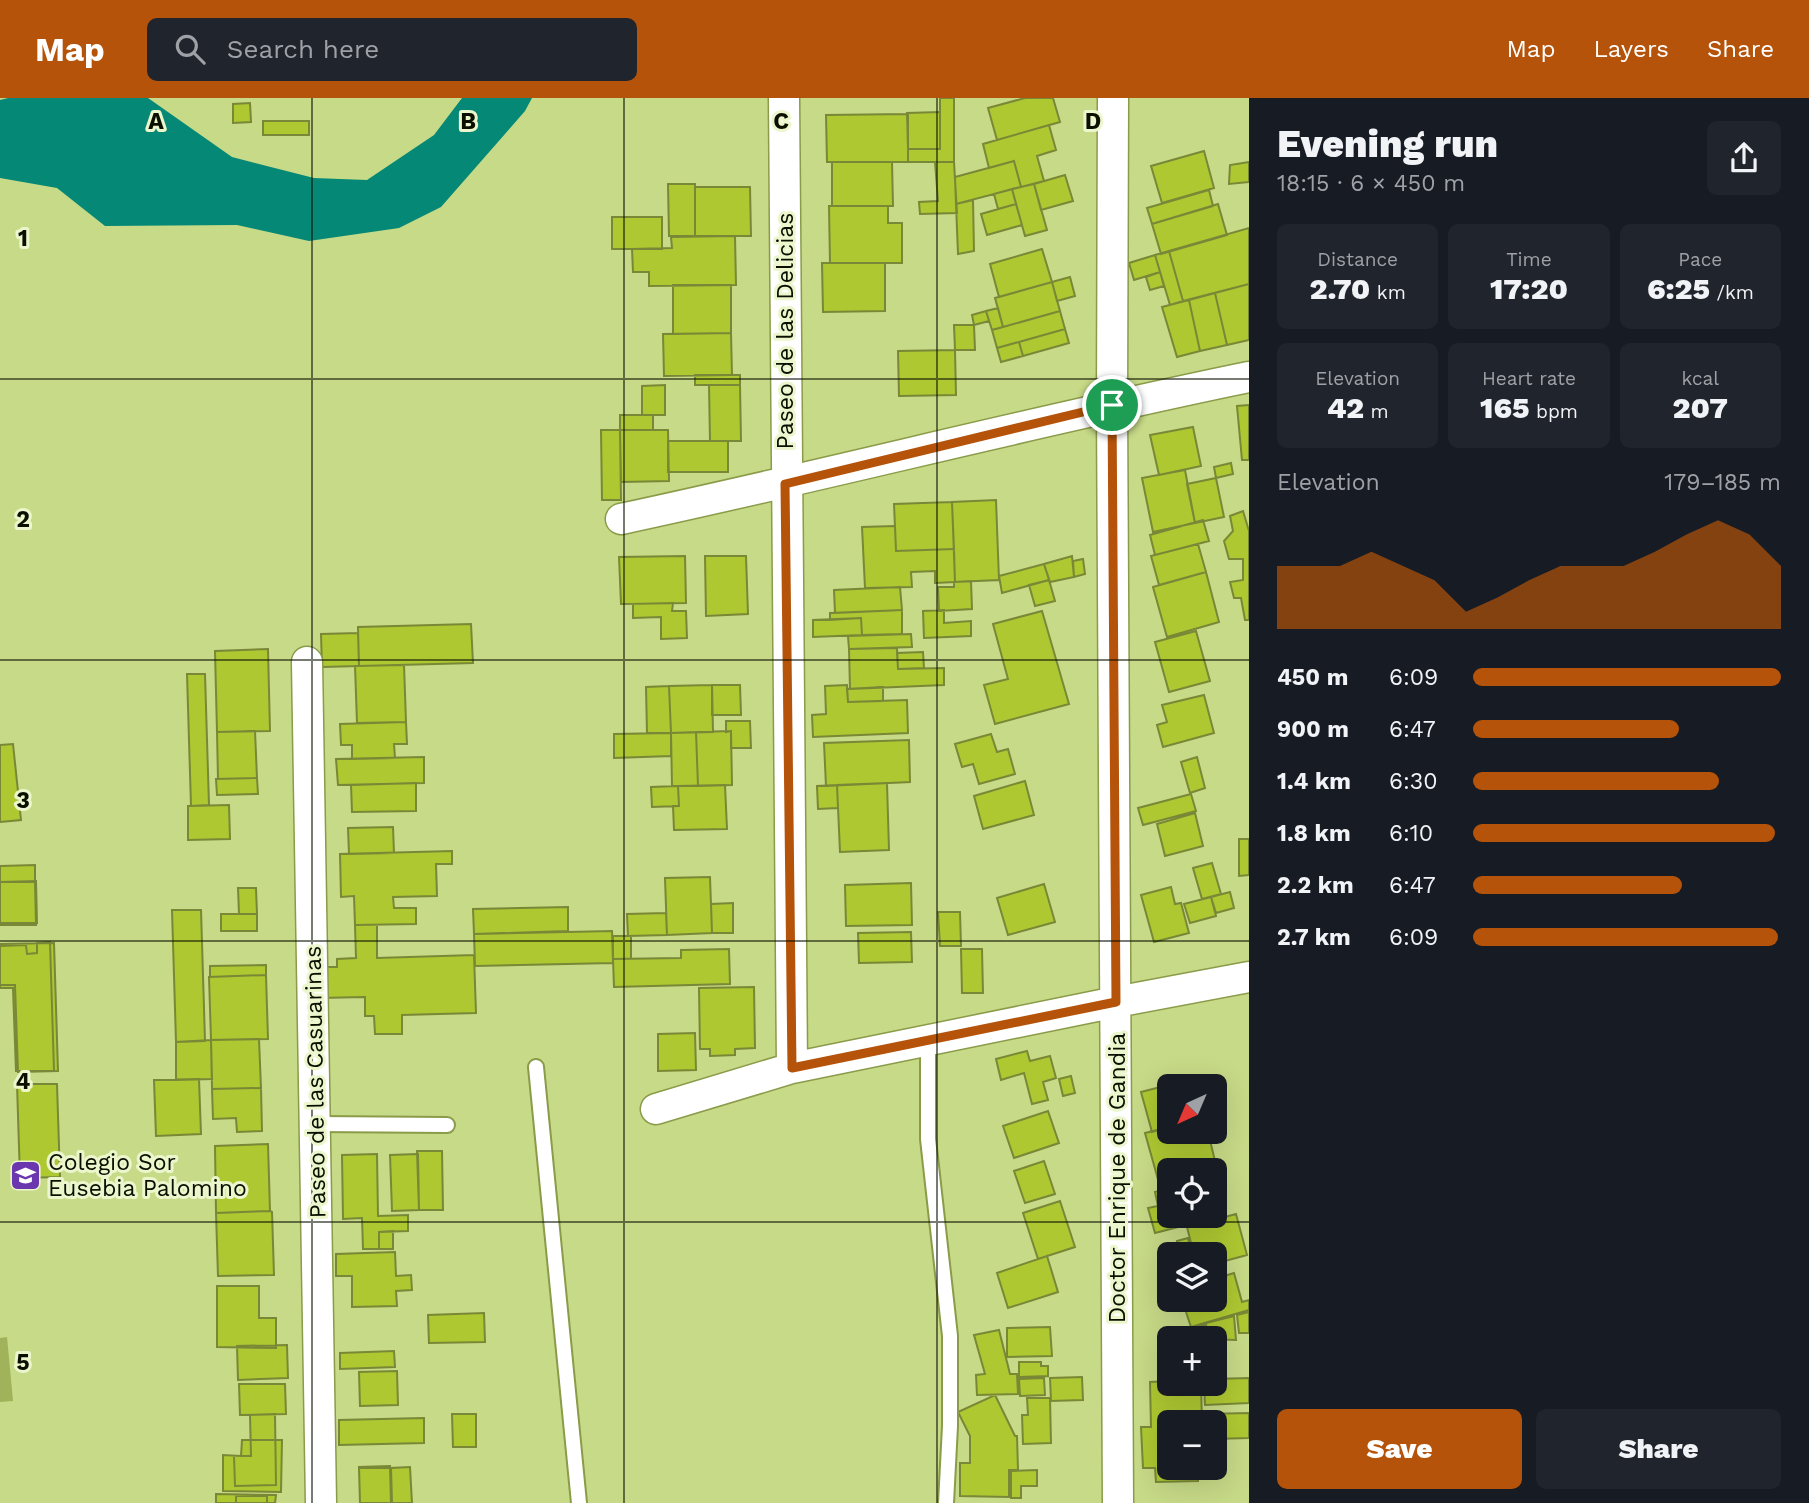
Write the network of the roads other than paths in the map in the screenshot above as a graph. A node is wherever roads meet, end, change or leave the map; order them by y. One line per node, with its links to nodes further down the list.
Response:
1 (783, 98): 5 (street, Paseo de las Delicias)
2 (1113, 98): 4 (street, Doctor Enrique de Gandia)
3 (1249, 377): 4 (street)
4 (1112, 405): 5 (street); 9 (street, Doctor Enrique de Gandia)
5 (785, 484): 6 (street); 12 (street, Paseo de las Delicias)
6 (621, 519)
7 (307, 662): 14 (street, Paseo de las Casuarinas)
8 (1249, 977): 9 (street)
9 (1116, 1002): 10 (street); 19 (street, Doctor Enrique de Gandia)
10 (928, 1040): 12 (street); 18 (lane)
11 (536, 1067): 17 (lane)
12 (792, 1068): 13 (street)
13 (656, 1109)
14 (316, 1124): 15 (lane); 16 (street, Paseo de las Casuarinas)
15 (447, 1125)
16 (321, 1503)
17 (579, 1503)
18 (946, 1503)
19 (1118, 1503)

